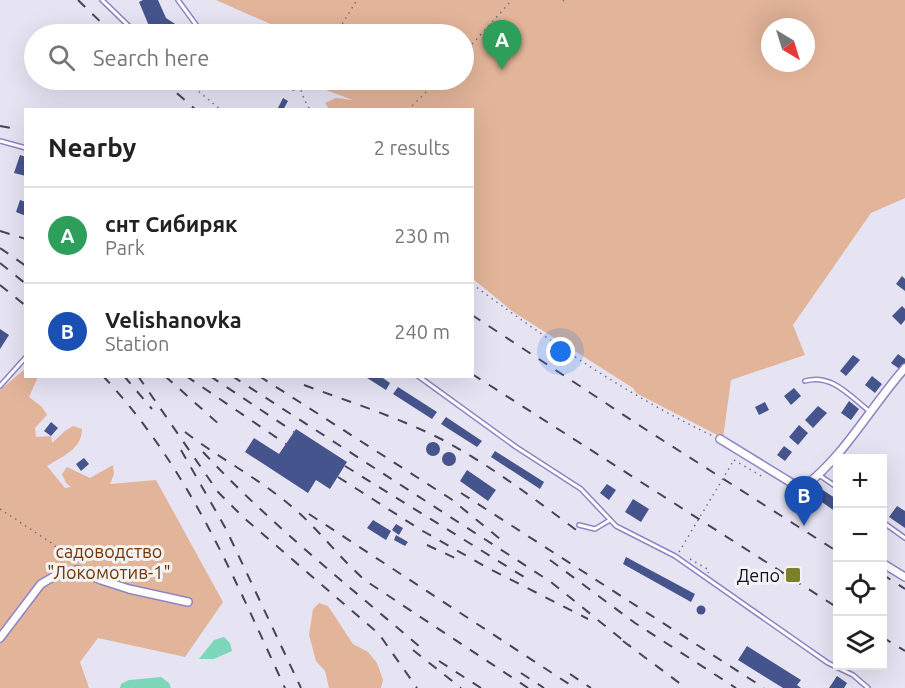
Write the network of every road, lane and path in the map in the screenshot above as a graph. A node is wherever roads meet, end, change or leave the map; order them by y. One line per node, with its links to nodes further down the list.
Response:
1 (102, 0): 7 (lane)
2 (178, 0): 8 (lane)
3 (357, 0): 9 (path)
4 (512, 0): 10 (path)
5 (563, 0): 6 (path)
6 (567, 4)
7 (127, 24)
8 (195, 24)
9 (342, 24)
10 (474, 42)
11 (197, 90): 14 (path)
12 (301, 90): 15 (path)
13 (428, 90): 16 (path)
14 (220, 108)
15 (309, 108)
16 (410, 108)
17 (0, 141): 18 (lane)
18 (24, 147)
19 (474, 285): 26 (path)
20 (24, 359): 24 (lane)
21 (905, 368): 25 (street)
22 (421, 378): 31 (lane)
23 (805, 381): 25 (lane)
24 (0, 386)
25 (869, 411): 27 (street)
26 (720, 440): 27 (street)
27 (819, 475): 29 (lane)
28 (762, 477): 35 (path, bridge)
29 (833, 485)
30 (0, 509): 39 (path)
31 (610, 520): 32 (lane); 43 (lane)
32 (579, 525)
33 (887, 525): 34 (lane)
34 (905, 538)
35 (679, 552)
36 (687, 557): 38 (path)
37 (887, 566): 40 (street)
38 (704, 567)
39 (78, 570): 41 (street); 42 (street)
40 (905, 577)
41 (188, 602)
42 (0, 638)
43 (868, 688)

